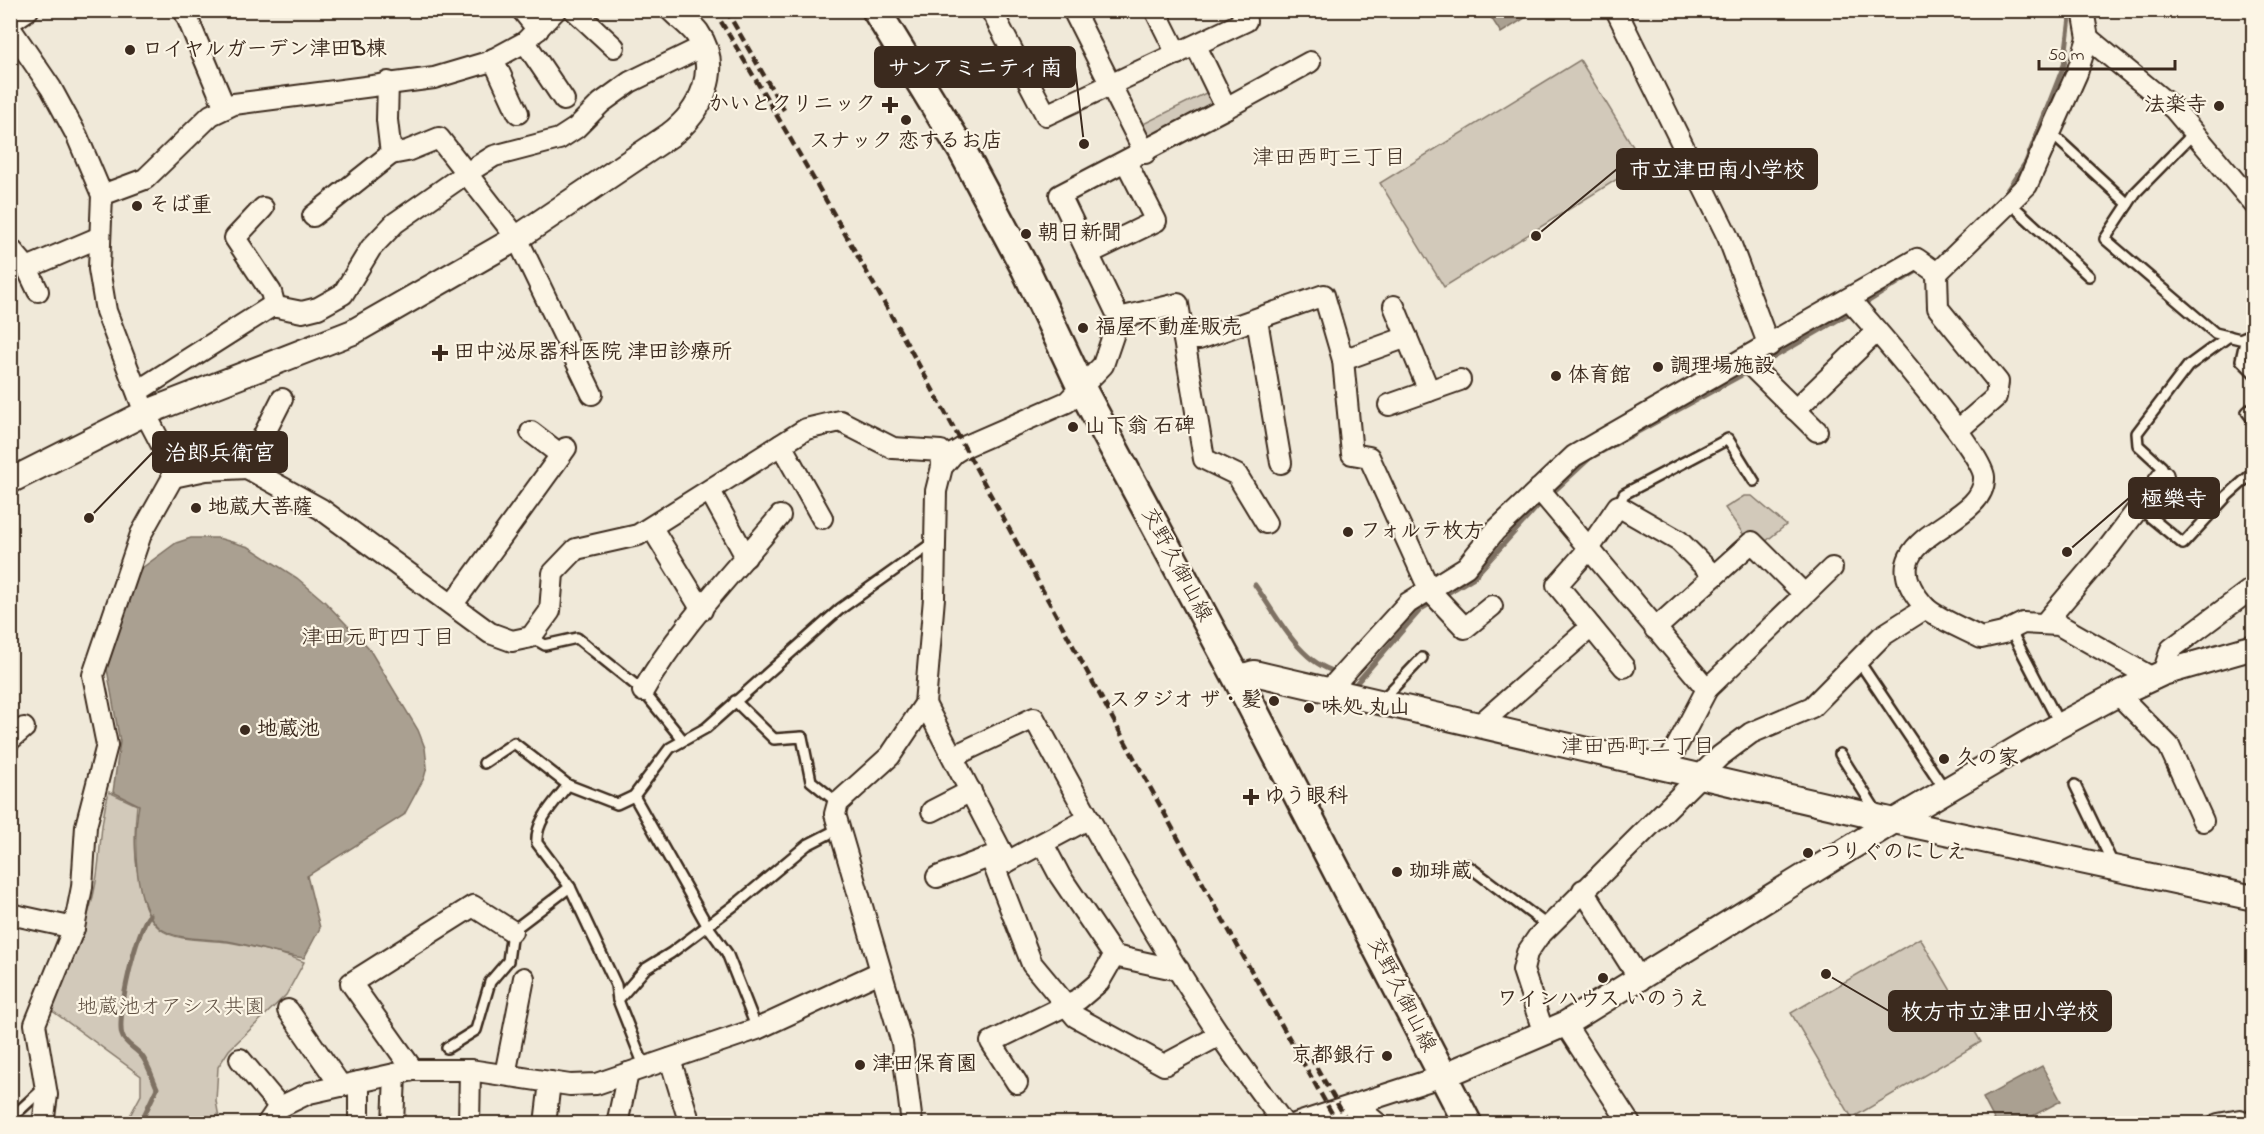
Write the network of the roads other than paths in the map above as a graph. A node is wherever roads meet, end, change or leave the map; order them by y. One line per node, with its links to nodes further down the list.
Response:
1 (28, 10): 14 (street)
2 (184, 10): 27 (street)
3 (522, 10): 16 (street)
4 (556, 10): 16 (street)
5 (574, 10): 20 (street)
6 (673, 10): 18 (street)
7 (876, 10): 65 (main road, 交野久御山線)
8 (991, 10): 25 (street)
9 (1073, 10): 25 (street)
10 (1155, 10): 21 (street)
11 (1241, 10): 19 (street)
12 (1616, 10): 60 (street)
13 (2083, 10): 17 (street)
14 (10, 22)
15 (10, 28): 36 (street)
16 (532, 36): 22 (street); 26 (street)
17 (2088, 38): 30 (street); 31 (street)
18 (704, 46): 35 (street); 43 (street)
19 (1196, 46): 21 (street); 28 (street)
20 (614, 47)
21 (1177, 54): 25 (street)
22 (494, 59): 24 (street); 29 (street)
23 (1310, 62): 28 (street)
24 (388, 82): 27 (street); 33 (street)
25 (1110, 84): 32 (street)
26 (564, 100)
27 (225, 108): 36 (street)
28 (1226, 108): 32 (street)
29 (518, 113)
30 (2051, 133): 37 (street); 38 (lane)
31 (2193, 133): 38 (lane); 39 (street)
32 (1145, 153): 34 (street)
33 (391, 154): 35 (street); 41 (street)
34 (1126, 162): 45 (street); 45 (street)
35 (465, 174): 43 (street); 52 (street)
36 (102, 195): 42 (street)
37 (2009, 202): 47 (street); 48 (lane)
38 (2128, 204): 57 (lane)
39 (2253, 204)
40 (263, 208): 52 (street)
41 (313, 216)
42 (100, 237): 46 (street); 69 (street)
43 (517, 238): 67 (street); 69 (street)
44 (10, 248): 46 (street)
45 (1088, 254): 53 (street)
46 (27, 268): 49 (street)
47 (1930, 268): 51 (street); 74 (street)
48 (2089, 276)
49 (38, 291)
50 (1394, 306): 58 (street)
51 (1855, 306): 55 (street); 60 (street)
52 (275, 307): 69 (street)
53 (1119, 318): 59 (street); 65 (street)
54 (1257, 320): 59 (street); 61 (street); 78 (street)
55 (1876, 332): 72 (street); 74 (street)
56 (2250, 335): 57 (lane); 63 (lane)
57 (2229, 336): 82 (lane)
58 (1407, 337): 61 (street); 66 (street)
59 (1184, 339): 92 (street)
60 (1769, 346): 62 (street)
61 (1343, 360): 101 (street)
62 (1752, 366): 72 (street); 87 (street)
63 (2253, 373)
64 (1460, 380): 66 (street)
65 (1082, 389): 79 (street); 116 (main road, 交野久御山線)
66 (1429, 391): 70 (street)
67 (592, 394)
68 (282, 399): 80 (street)
69 (142, 402): 83 (street); 84 (street)
70 (1389, 405)
71 (2253, 406): 73 (lane)
72 (1795, 410): 75 (street)
73 (2253, 421)
74 (1958, 430): 104 (street)
75 (1816, 431)
76 (531, 432): 102 (street)
77 (781, 445): 79 (street); 86 (street); 91 (street)
78 (1281, 463)
79 (942, 467): 94 (street)
80 (247, 468): 83 (street); 102 (street)
81 (2252, 475): 89 (lane)
82 (2163, 476): 89 (street)
83 (173, 477): 154 (street)
84 (10, 481)
85 (1754, 481): 88 (lane)
86 (710, 491): 93 (street); 96 (street)
87 (1542, 492): 95 (street); 101 (street)
88 (1618, 506): 95 (street); 98 (street)
89 (2138, 507): 106 (street)
90 (780, 516): 96 (street)
91 (822, 518)
92 (1266, 523)
93 (652, 528): 105 (street); 110 (street)
94 (934, 542): 121 (lane); 123 (street)
95 (1588, 550): 107 (street); 108 (street)
96 (746, 557): 105 (street)
97 (1832, 568): 100 (street)
98 (1714, 576): 100 (street); 108 (street)
99 (2253, 587): 115 (street)
100 (1804, 594): 117 (street)
101 (1438, 598): 103 (street); 119 (street)
102 (453, 604): 110 (street)
103 (1492, 606)
104 (1926, 608): 109 (street); 113 (street)
105 (702, 610): 118 (street)
106 (2044, 624): 109 (street); 115 (street)
107 (1591, 627): 114 (street); 125 (street)
108 (1655, 629): 117 (street)
109 (2010, 630): 124 (lane)
110 (531, 637): 118 (lane)
111 (2253, 647): 115 (street)
112 (1422, 658): 122 (lane)
113 (1858, 660): 131 (street); 135 (lane)
114 (1623, 667)
115 (2159, 676): 120 (street)
116 (1237, 678): 119 (street); 175 (main road, 交野久御山線)
117 (1707, 689): 130 (street)
118 (644, 691): 126 (lane)
119 (1328, 691): 122 (street)
120 (2118, 694): 124 (street); 141 (street)
121 (735, 701): 126 (lane); 137 (lane)
122 (1379, 703): 125 (street)
123 (925, 704): 128 (street); 137 (street)
124 (2060, 725): 135 (street)
125 (1478, 726): 130 (street)
126 (682, 739): 136 (lane)
127 (1840, 754): 140 (lane)
128 (954, 756): 134 (street); 139 (street)
129 (484, 763): 132 (lane)
130 (1665, 769): 131 (street)
131 (1702, 777): 140 (street); 149 (street)
132 (568, 785): 136 (lane); 148 (lane)
133 (2075, 785): 146 (lane)
134 (971, 791): 138 (street); 144 (street)
135 (1946, 791): 140 (street)
136 (634, 796): 152 (lane)
137 (838, 803): 142 (street)
138 (932, 811)
139 (1089, 819): 143 (street); 157 (street)
140 (1887, 820): 146 (street); 160 (street)
141 (2203, 821)
142 (838, 830): 152 (lane); 158 (street)
143 (1043, 844): 144 (street); 156 (street)
144 (1004, 857): 147 (street); 162 (street)
145 (1467, 865): 153 (lane)
146 (2115, 868): 150 (street)
147 (937, 877)
148 (570, 887): 155 (lane); 161 (lane)
149 (1583, 890): 153 (street); 160 (street)
150 (2253, 898)
151 (10, 914): 154 (street)
152 (708, 925): 161 (lane); 164 (lane)
153 (1548, 926): 165 (street)
154 (74, 928): 179 (street)
155 (512, 931): 167 (lane); 172 (street)
156 (1114, 956): 157 (street); 162 (street)
157 (1179, 970): 166 (street)
158 (880, 972): 164 (street); 191 (street)
159 (524, 978): 174 (street)
160 (1640, 980): 165 (street)
161 (618, 1000): 170 (lane)
162 (1066, 1004): 166 (street); 177 (street)
163 (288, 1010): 178 (street)
164 (757, 1029): 169 (street)
165 (1555, 1029): 175 (street); 196 (street)
166 (1220, 1035): 192 (street)
167 (447, 1048)
168 (240, 1059): 181 (street)
169 (670, 1059): 170 (street); 190 (street)
170 (648, 1065): 173 (street)
171 (470, 1070): 172 (street); 174 (street); 187 (street)
172 (404, 1072): 178 (street); 186 (street)
173 (628, 1073): 176 (street); 189 (street)
174 (505, 1075): 176 (street)
175 (1443, 1076): 180 (street); 195 (main road, 交野久御山線)
176 (550, 1082): 188 (street)
177 (1017, 1083)
178 (350, 1084): 181 (street); 185 (street)
179 (45, 1087): 182 (lane); 183 (street)
180 (1355, 1105): 193 (street); 194 (street)
181 (280, 1107): 184 (street)
182 (10, 1119)
183 (43, 1124)
184 (267, 1124)
185 (359, 1124)
186 (393, 1124)
187 (469, 1124)
188 (545, 1124)
189 (617, 1124)
190 (690, 1124)
191 (912, 1124)
192 (1284, 1124)
193 (1295, 1124)
194 (1378, 1124)
195 (1468, 1124)
196 (1630, 1124)
197 (2218, 1124): 198 (street)
198 (2244, 1124)

